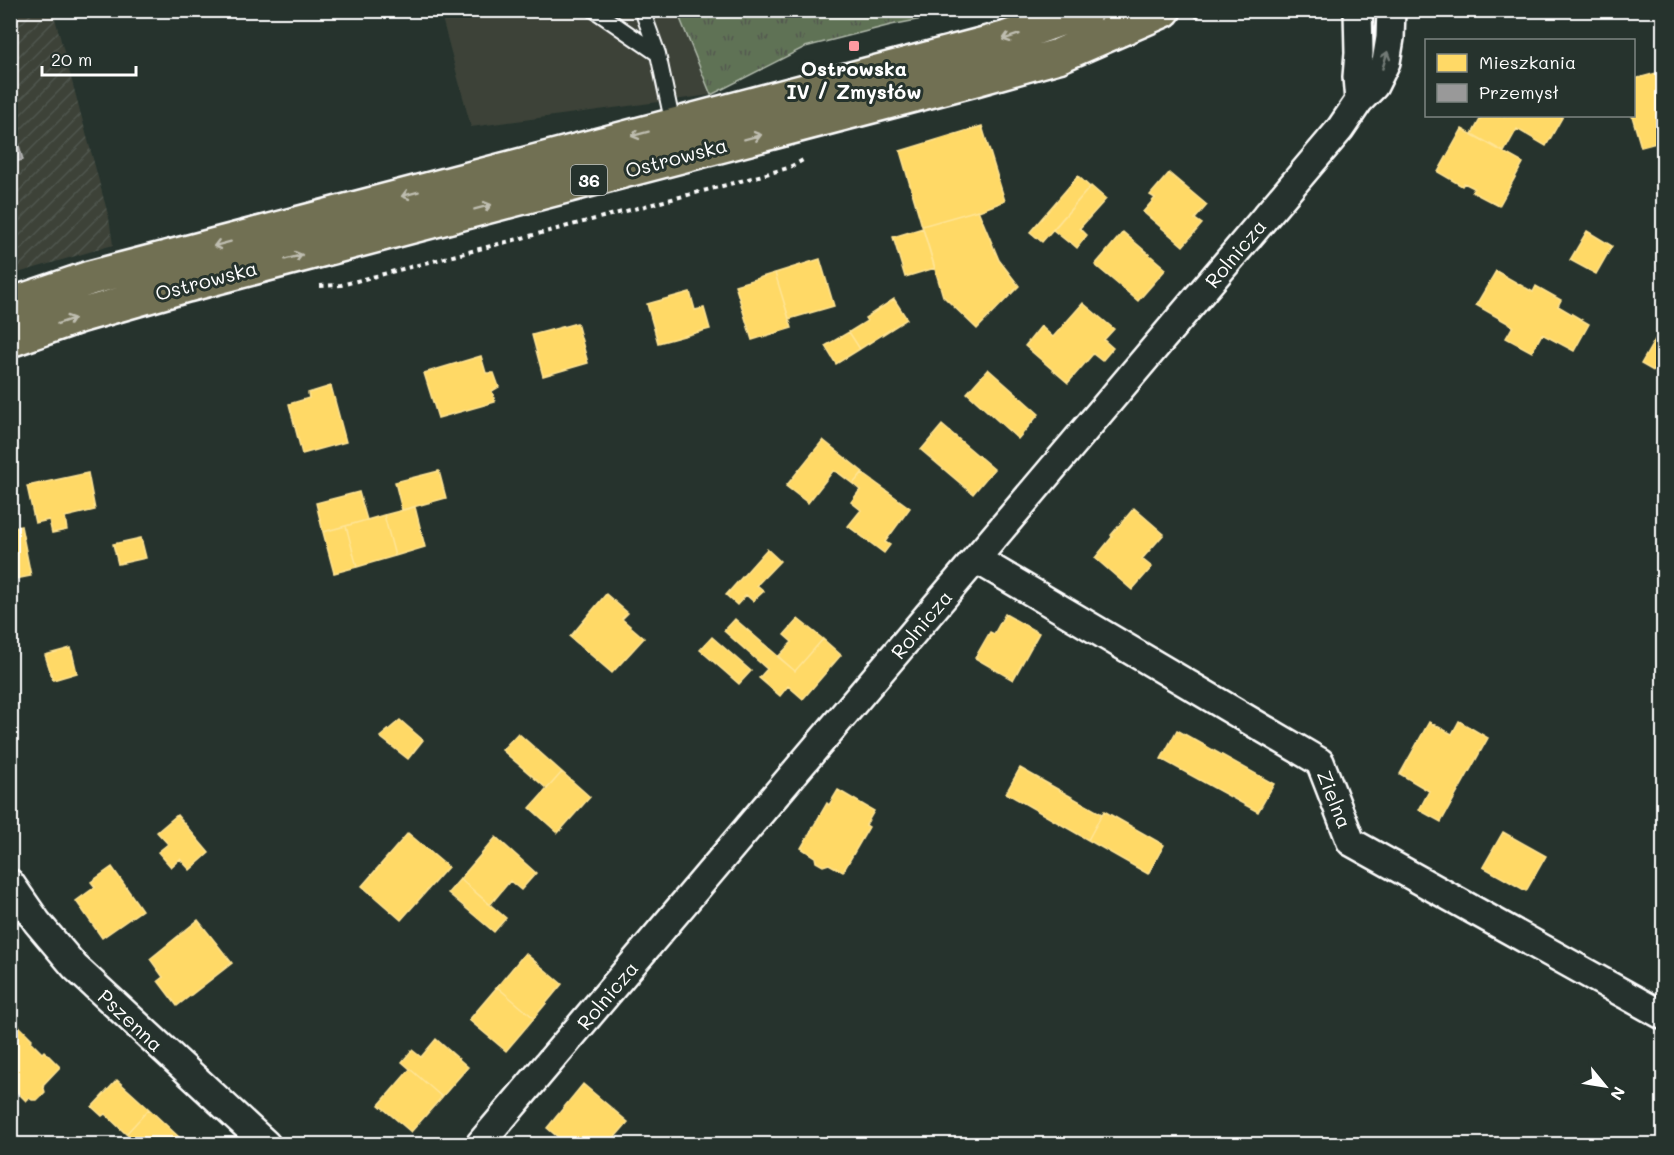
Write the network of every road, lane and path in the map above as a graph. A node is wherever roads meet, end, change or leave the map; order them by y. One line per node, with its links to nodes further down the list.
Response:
1 (594, 10): 7 (lane)
2 (642, 10): 7 (lane)
3 (1086, 10): 9 (main road, Ostrowska / 36, one-way to 9)
4 (1164, 10): 11 (main road, Ostrowska / 36, one-way to 4)
5 (1358, 10): 8 (street)
6 (1391, 10): 8 (street, Rolnicza, one-way to 6)
7 (658, 54): 9 (lane)
8 (1359, 100): 12 (street, Rolnicza)
9 (673, 125): 10 (main road, Ostrowska / 36, one-way to 10)
10 (10, 305)
11 (10, 340)
12 (976, 560): 14 (street, Zielna); 16 (street, Rolnicza)
13 (10, 883): 15 (street, Pszenna)
14 (1664, 1016)
15 (266, 1144)
16 (480, 1144)

